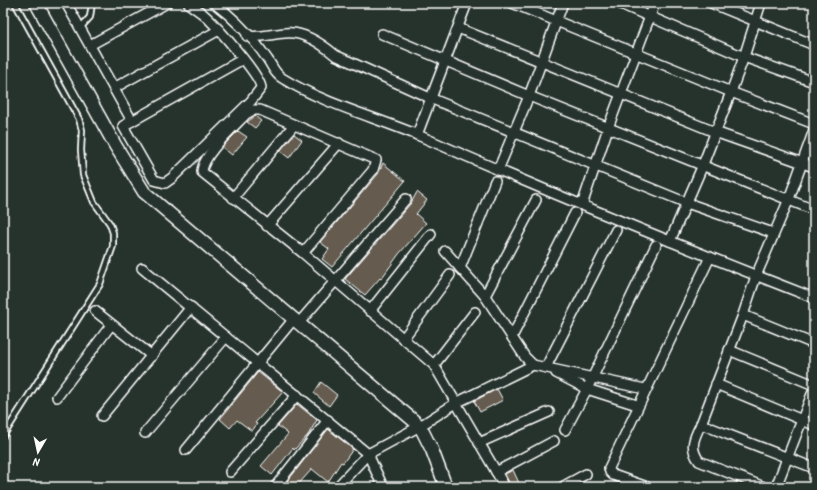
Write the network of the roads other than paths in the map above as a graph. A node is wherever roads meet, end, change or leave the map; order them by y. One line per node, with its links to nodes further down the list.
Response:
1 (15, 3): 111 (lane)
2 (36, 3): 80 (main road)
3 (66, 3): 18 (street)
4 (92, 3): 18 (lane)
5 (167, 3): 23 (street)
6 (188, 3): 20 (street)
7 (214, 3): 22 (street)
8 (467, 3): 19 (street)
9 (512, 3): 16 (street)
10 (563, 3): 16 (street)
11 (618, 3): 15 (street)
12 (656, 3): 15 (street)
13 (712, 3): 17 (street)
14 (762, 3): 17 (street)
15 (651, 16): 25 (street); 26 (street)
16 (556, 21): 25 (street); 28 (street)
17 (756, 21): 24 (street); 26 (street)
18 (80, 28): 23 (street)
19 (458, 28): 28 (street); 29 (street)
20 (219, 30): 27 (street); 31 (street)
21 (382, 34): 29 (street)
22 (247, 36): 35 (street); 43 (street)
23 (90, 45): 31 (street)
24 (814, 45)
25 (637, 53): 32 (street); 33 (street)
26 (744, 57): 30 (street); 32 (street)
27 (243, 59): 36 (street); 36 (street)
28 (541, 61): 33 (street); 34 (street)
29 (445, 62): 34 (street); 35 (street)
30 (814, 82)
31 (114, 88): 36 (street)
32 (731, 92): 37 (street); 42 (street)
33 (622, 93): 39 (street); 42 (street)
34 (529, 96): 39 (street); 41 (street)
35 (430, 98): 41 (street); 43 (street)
36 (132, 121)
37 (814, 124)
38 (294, 125): 44 (street); 51 (street); 51 (street)
39 (608, 128): 46 (street); 47 (street)
40 (814, 130): 45 (street)
41 (514, 132): 46 (street); 49 (street)
42 (716, 132): 45 (street); 47 (street)
43 (417, 135): 49 (street)
44 (339, 143): 59 (street); 66 (street)
45 (802, 162): 48 (street); 52 (street)
46 (596, 165): 55 (street); 56 (street)
47 (702, 166): 52 (street); 55 (street)
48 (814, 167)
49 (498, 170): 56 (street)
50 (495, 181): 69 (street)
51 (233, 198): 59 (street)
52 (789, 199): 57 (street); 61 (street)
53 (406, 200): 72 (street)
54 (536, 200): 73 (street)
55 (686, 203): 61 (street); 63 (street)
56 (582, 204): 63 (street)
57 (814, 210)
58 (575, 213): 83 (street)
59 (267, 226): 66 (street)
60 (616, 230): 91 (street)
61 (773, 233): 71 (street)
62 (431, 234): 77 (street)
63 (670, 241): 67 (street)
64 (656, 245): 92 (street)
65 (445, 251): 69 (street)
66 (303, 253): 72 (street)
67 (710, 257): 71 (street); 96 (street)
68 (142, 268): 75 (street)
69 (460, 268): 73 (street)
70 (450, 275): 84 (street)
71 (756, 276): 74 (street); 79 (street)
72 (335, 281): 77 (street); 80 (street)
73 (485, 296): 83 (street)
74 (814, 298)
75 (192, 307): 82 (street); 87 (street)
76 (95, 311): 81 (street)
77 (370, 311): 84 (street)
78 (475, 312): 89 (street)
79 (744, 315): 85 (street); 86 (street)
80 (296, 322): 88 (street); 108 (main road)
81 (111, 325): 87 (street); 99 (street)
82 (226, 337): 88 (street); 110 (street)
83 (512, 337): 90 (street)
84 (403, 339): 89 (street)
85 (814, 344)
86 (729, 350): 93 (street); 94 (street)
87 (152, 356): 103 (street)
88 (258, 363): 98 (street); 114 (street)
89 (434, 364): 100 (street)
90 (533, 365): 91 (street); 100 (street)
91 (546, 367): 92 (street); 95 (street)
92 (593, 377): 95 (street); 96 (street)
93 (716, 384): 105 (street); 106 (street)
94 (814, 385)
95 (587, 389): 101 (street); 109 (street)
96 (645, 389): 101 (street)
97 (814, 389): 105 (street)
98 (297, 395): 104 (street); 118 (street)
99 (57, 397)
100 (456, 403): 108 (street); 113 (street)
101 (637, 405): 127 (street)
102 (549, 412): 113 (street)
103 (102, 416)
104 (328, 420): 115 (street); 121 (street)
105 (802, 420): 107 (street); 116 (street)
106 (701, 424): 116 (street); 128 (street)
107 (814, 424)
108 (420, 426): 115 (street); 124 (main road)
109 (565, 430)
110 (145, 433)
111 (3, 436)
112 (554, 442): 119 (street)
113 (479, 443): 119 (street)
114 (186, 450)
115 (368, 454): 122 (street); 123 (street)
116 (788, 457): 117 (street); 129 (street)
117 (814, 468)
118 (230, 472)
119 (496, 472): 125 (street)
120 (586, 474): 126 (street)
121 (275, 487)
122 (337, 487)
123 (383, 487)
124 (446, 487)
125 (505, 487)
126 (562, 487)
127 (647, 487)
128 (764, 487)
129 (776, 487)

